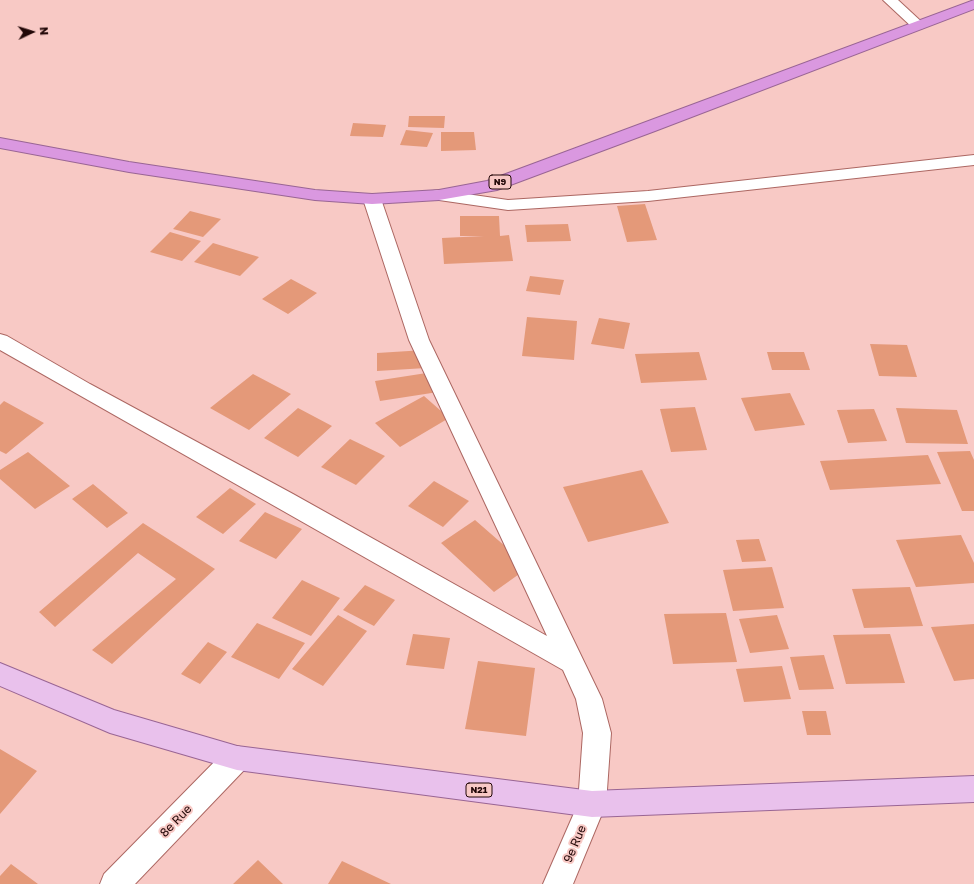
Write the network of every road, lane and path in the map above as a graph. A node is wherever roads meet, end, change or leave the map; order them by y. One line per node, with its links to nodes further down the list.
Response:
1 (890, 0): 3 (street)
2 (974, 4): 3 (highway, N9)
3 (918, 25): 6 (highway, N9)
4 (0, 143): 7 (highway, N9)
5 (974, 160): 6 (street)
6 (439, 195): 7 (highway, N9)
7 (372, 199): 9 (street, 9e Rue)
8 (0, 341): 9 (street)
9 (573, 663): 13 (street, 9e Rue)
10 (0, 674): 11 (main road, N21)
11 (237, 758): 13 (main road, N21); 14 (street, 8e Rue)
12 (974, 789): 13 (main road, N21)
13 (592, 804): 15 (street, 9e Rue)
14 (115, 884)
15 (558, 884)

